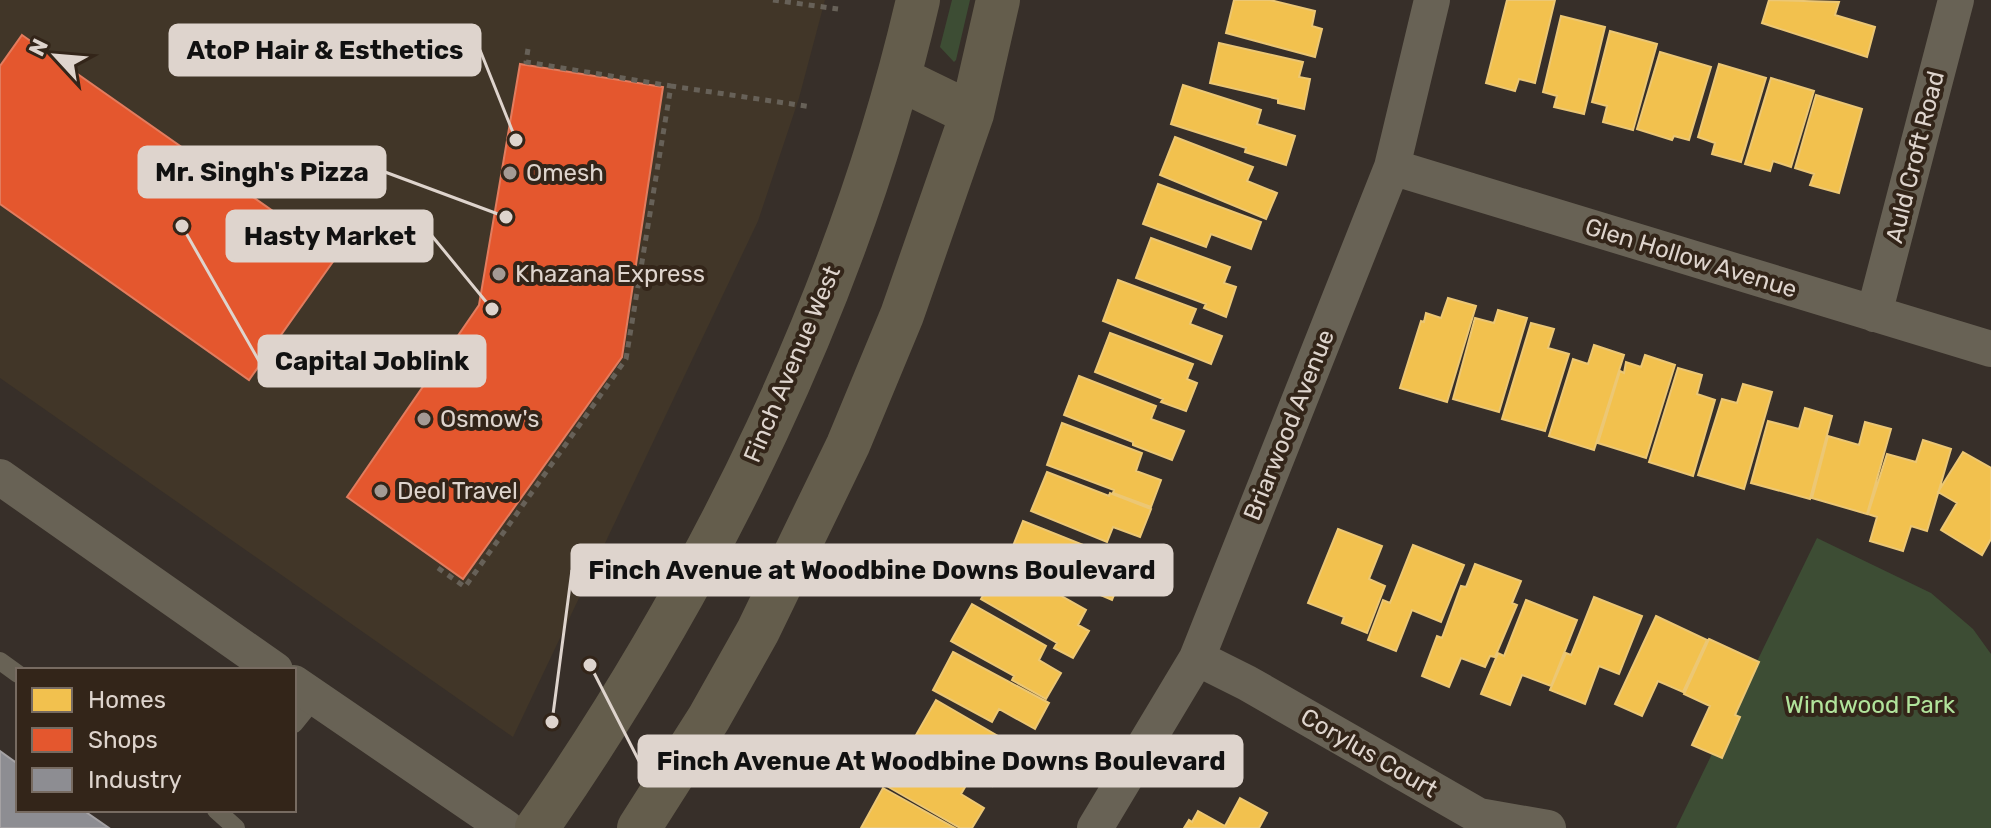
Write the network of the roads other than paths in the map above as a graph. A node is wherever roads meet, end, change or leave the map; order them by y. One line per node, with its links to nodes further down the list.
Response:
1 (918, 0): 5 (main road, Finch Avenue West)
2 (998, 0): 6 (main road)
3 (1432, 0): 7 (street, Briarwood Avenue)
4 (1956, 0): 8 (street, Auld Croft Road)
5 (900, 79): 6 (main road); 15 (main road, Finch Avenue West)
6 (972, 114): 16 (main road)
7 (1392, 167): 8 (street, Glen Hollow Avenue); 11 (street, Briarwood Avenue)
8 (1874, 314): 9 (street, Glen Hollow Avenue)
9 (1991, 349)
10 (0, 477): 12 (street)
11 (1197, 658): 17 (street, Briarwood Avenue); 18 (street, Corylus Court)
12 (272, 668)
13 (301, 702): 14 (street)
14 (506, 828)
15 (537, 828)
16 (639, 828)
17 (1095, 828)
18 (1548, 828)

